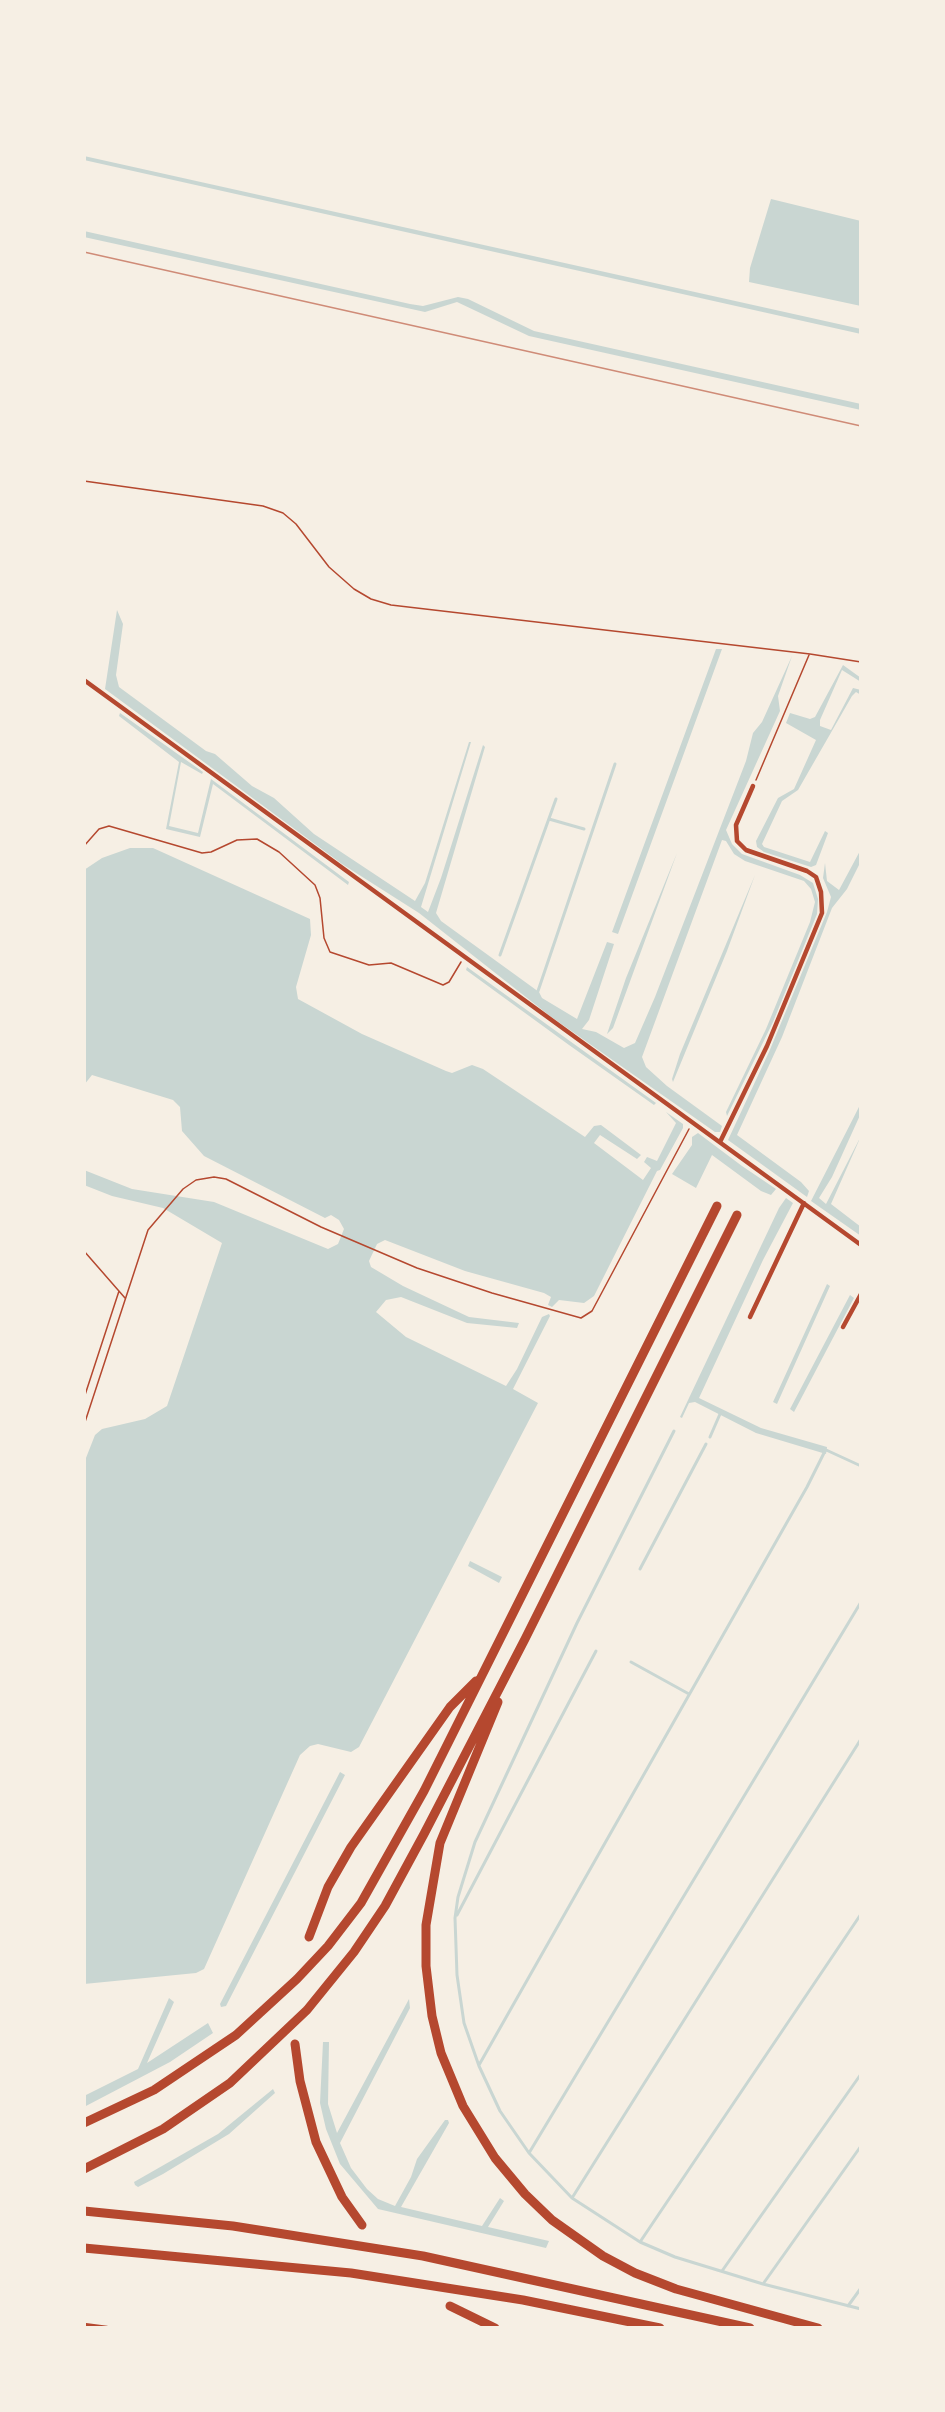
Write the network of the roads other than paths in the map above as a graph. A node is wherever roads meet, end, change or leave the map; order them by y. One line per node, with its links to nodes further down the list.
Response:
1 (84, 680): 3 (street)
2 (753, 786): 3 (street)
3 (720, 1142): 4 (street)
4 (804, 1203): 7 (street); 9 (street)
5 (717, 1206): 12 (highway)
6 (737, 1215): 11 (highway)
7 (861, 1245)
8 (861, 1294): 10 (street)
9 (750, 1317)
10 (843, 1327)
11 (525, 1639): 16 (highway); 26 (highway)
12 (482, 1675): 13 (highway); 15 (highway)
13 (309, 1937)
14 (296, 2044): 18 (highway)
15 (84, 2123)
16 (84, 2169)
17 (84, 2211): 25 (highway)
18 (362, 2225)
19 (84, 2248): 24 (highway)
20 (450, 2306): 23 (highway)
21 (84, 2325): 22 (street)
22 (107, 2328)
23 (495, 2328)
24 (660, 2328)
25 (750, 2328)
26 (818, 2328)

